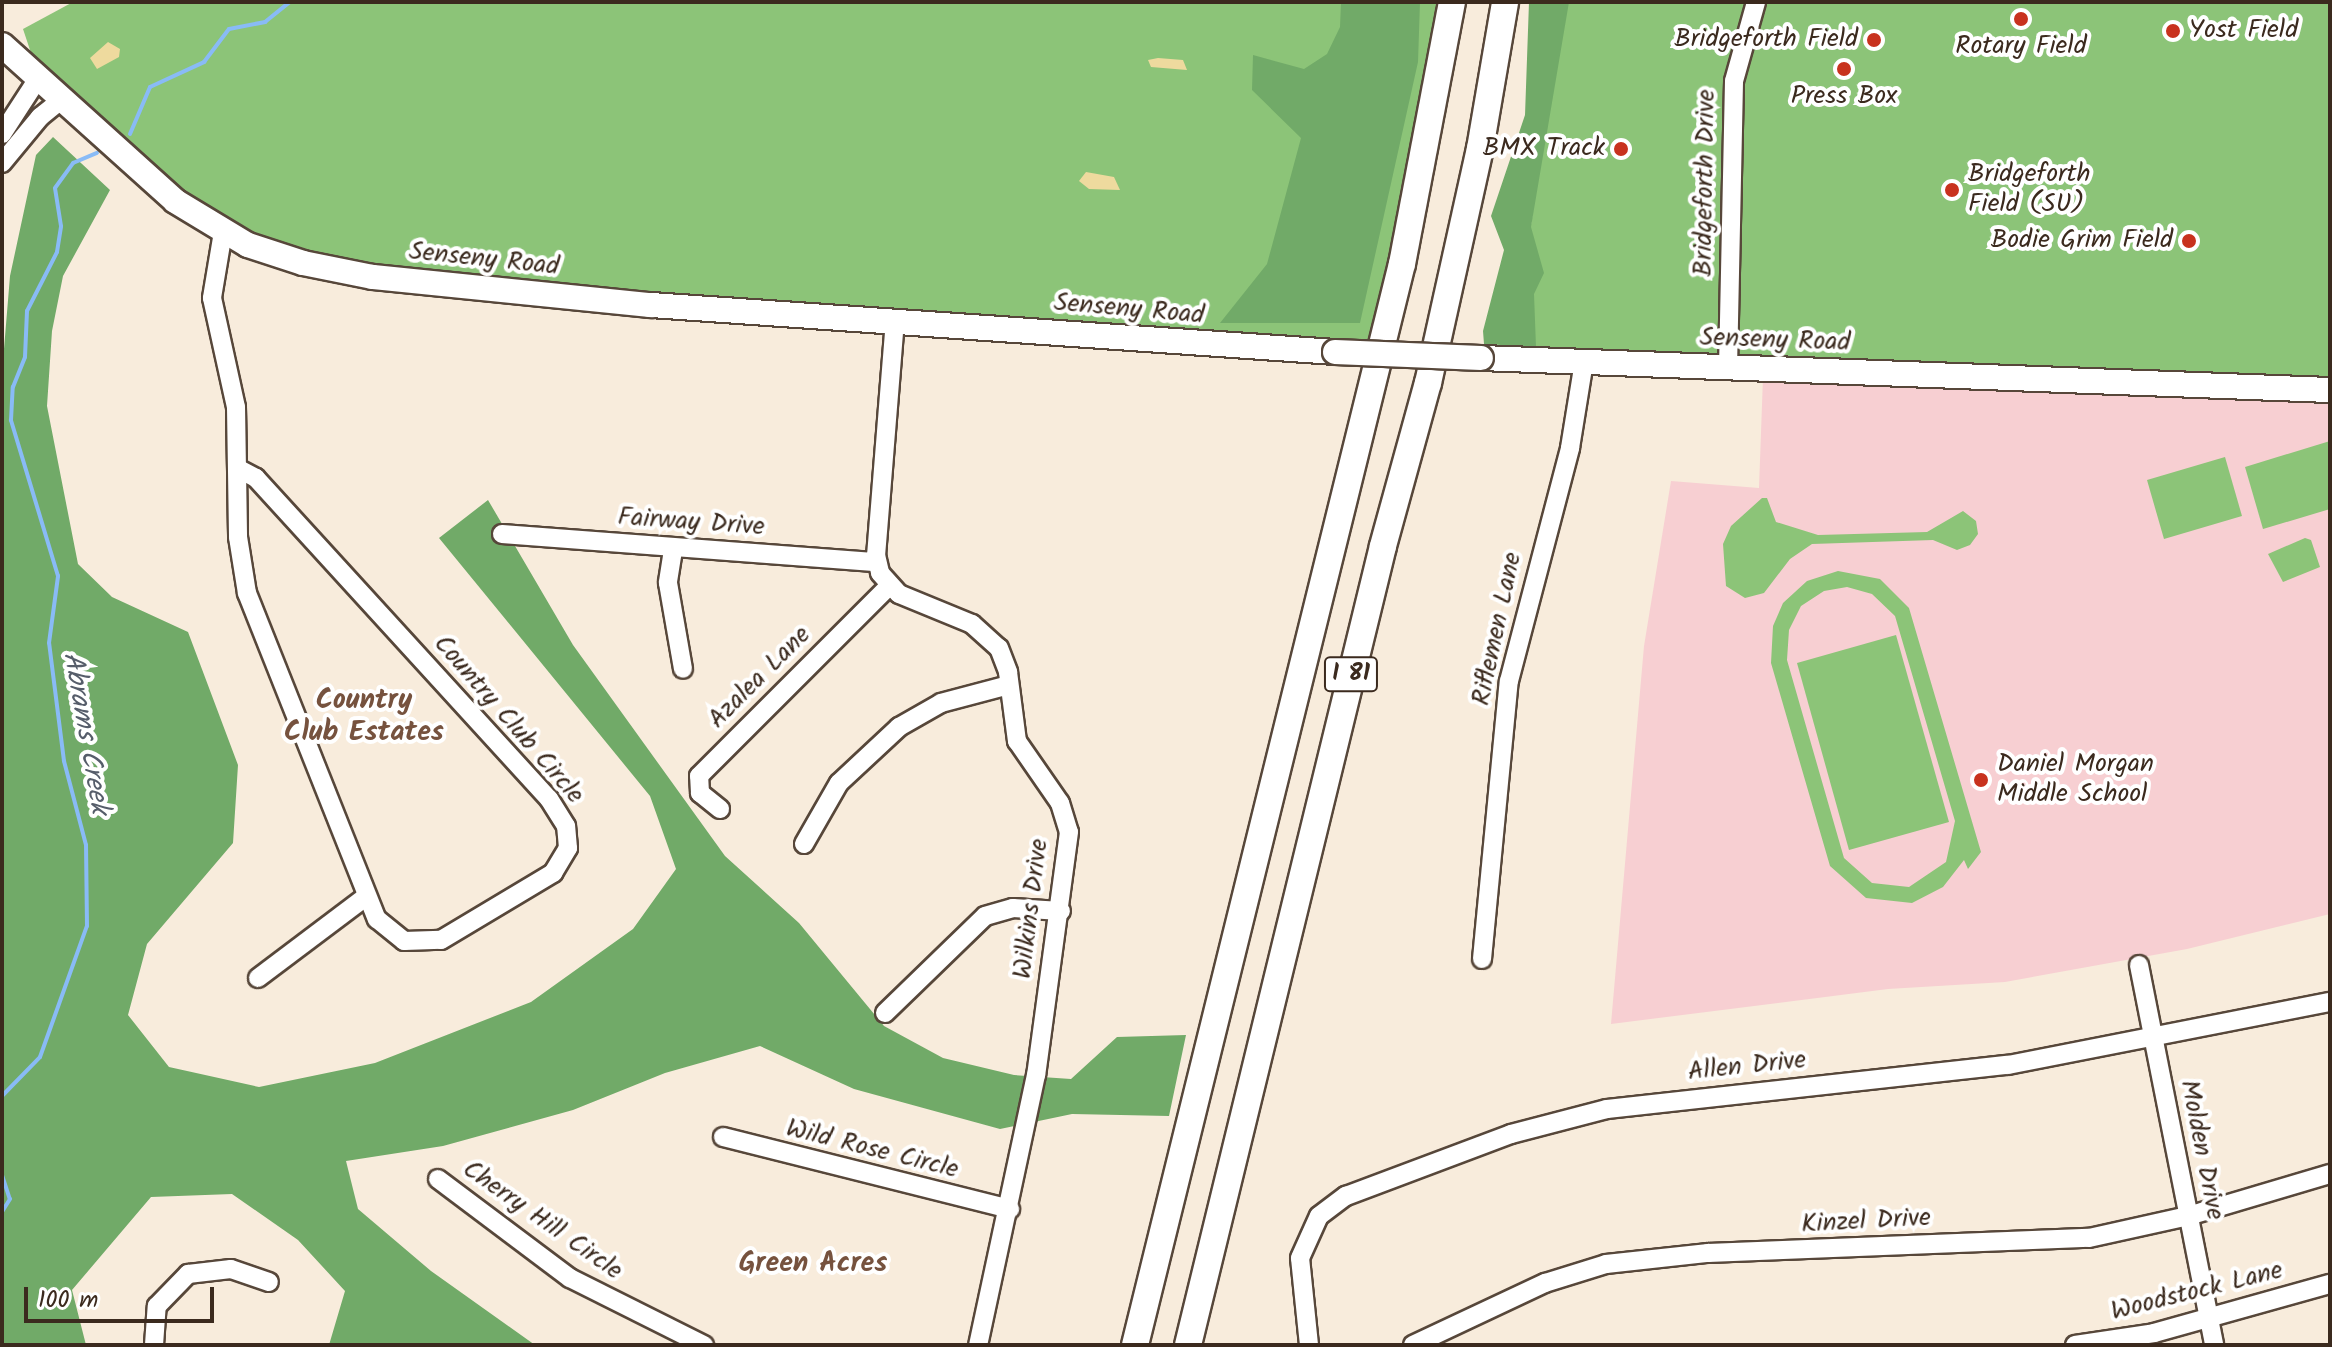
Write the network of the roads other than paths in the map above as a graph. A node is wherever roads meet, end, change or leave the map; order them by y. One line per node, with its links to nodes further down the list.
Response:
1 (1452, 2): 42 (highway, I 81)
2 (1505, 2): 43 (highway, I 81)
3 (1756, 2): 12 (street, Bridgeforth Drive)
4 (2, 45): 5 (main road, Senseny Road)
5 (39, 77): 6 (main road, Senseny Road); 7 (street)
6 (62, 99): 8 (street); 9 (main road, Senseny Road)
7 (2, 134)
8 (2, 163)
9 (223, 232): 10 (main road, Senseny Road); 14 (street, Country Club Circle)
10 (895, 320): 11 (main road, Senseny Road, bridge); 17 (street)
11 (1584, 362): 12 (main road, Senseny Road); 25 (street, Riflemen Lane)
12 (1728, 368): 13 (main road, Senseny Road)
13 (2330, 390)
14 (237, 468): 23 (street, Country Club Circle); 23 (street, Country Club Circle)
15 (502, 534): 16 (street, Fairway Drive)
16 (673, 550): 17 (street, Fairway Drive); 19 (street)
17 (877, 562): 18 (street)
18 (889, 586): 20 (street, Wilkins Drive); 21 (street, Azalea Lane)
19 (683, 669)
20 (1009, 685): 22 (street); 24 (street, Wilkins Drive)
21 (720, 809)
22 (804, 844)
23 (367, 896): 27 (street)
24 (1061, 911): 29 (street); 34 (street, Wilkins Drive)
25 (1482, 959)
26 (2139, 965): 30 (street, Molden Drive)
27 (258, 978)
28 (2330, 1002): 30 (street, Allen Drive)
29 (885, 1013)
30 (2153, 1037): 35 (street, Molden Drive); 44 (street, Allen Drive)
31 (723, 1137): 34 (street, Wild Rose Circle)
32 (2330, 1174): 35 (street, Kinzel Drive)
33 (438, 1179): 40 (street, Cherry Hill Circle)
34 (1010, 1209): 41 (street, Wilkins Drive)
35 (2188, 1216): 38 (street, Molden Drive); 45 (street, Kinzel Drive)
36 (269, 1282): 39 (street)
37 (2330, 1284): 38 (street, Woodstock Lane)
38 (2207, 1319): 46 (street, Woodstock Lane); 47 (street, Molden Drive)
39 (154, 1345)
40 (704, 1345)
41 (978, 1345)
42 (1135, 1345)
43 (1188, 1345)
44 (1309, 1345)
45 (1413, 1345)
46 (2075, 1345)
47 (2214, 1345)

